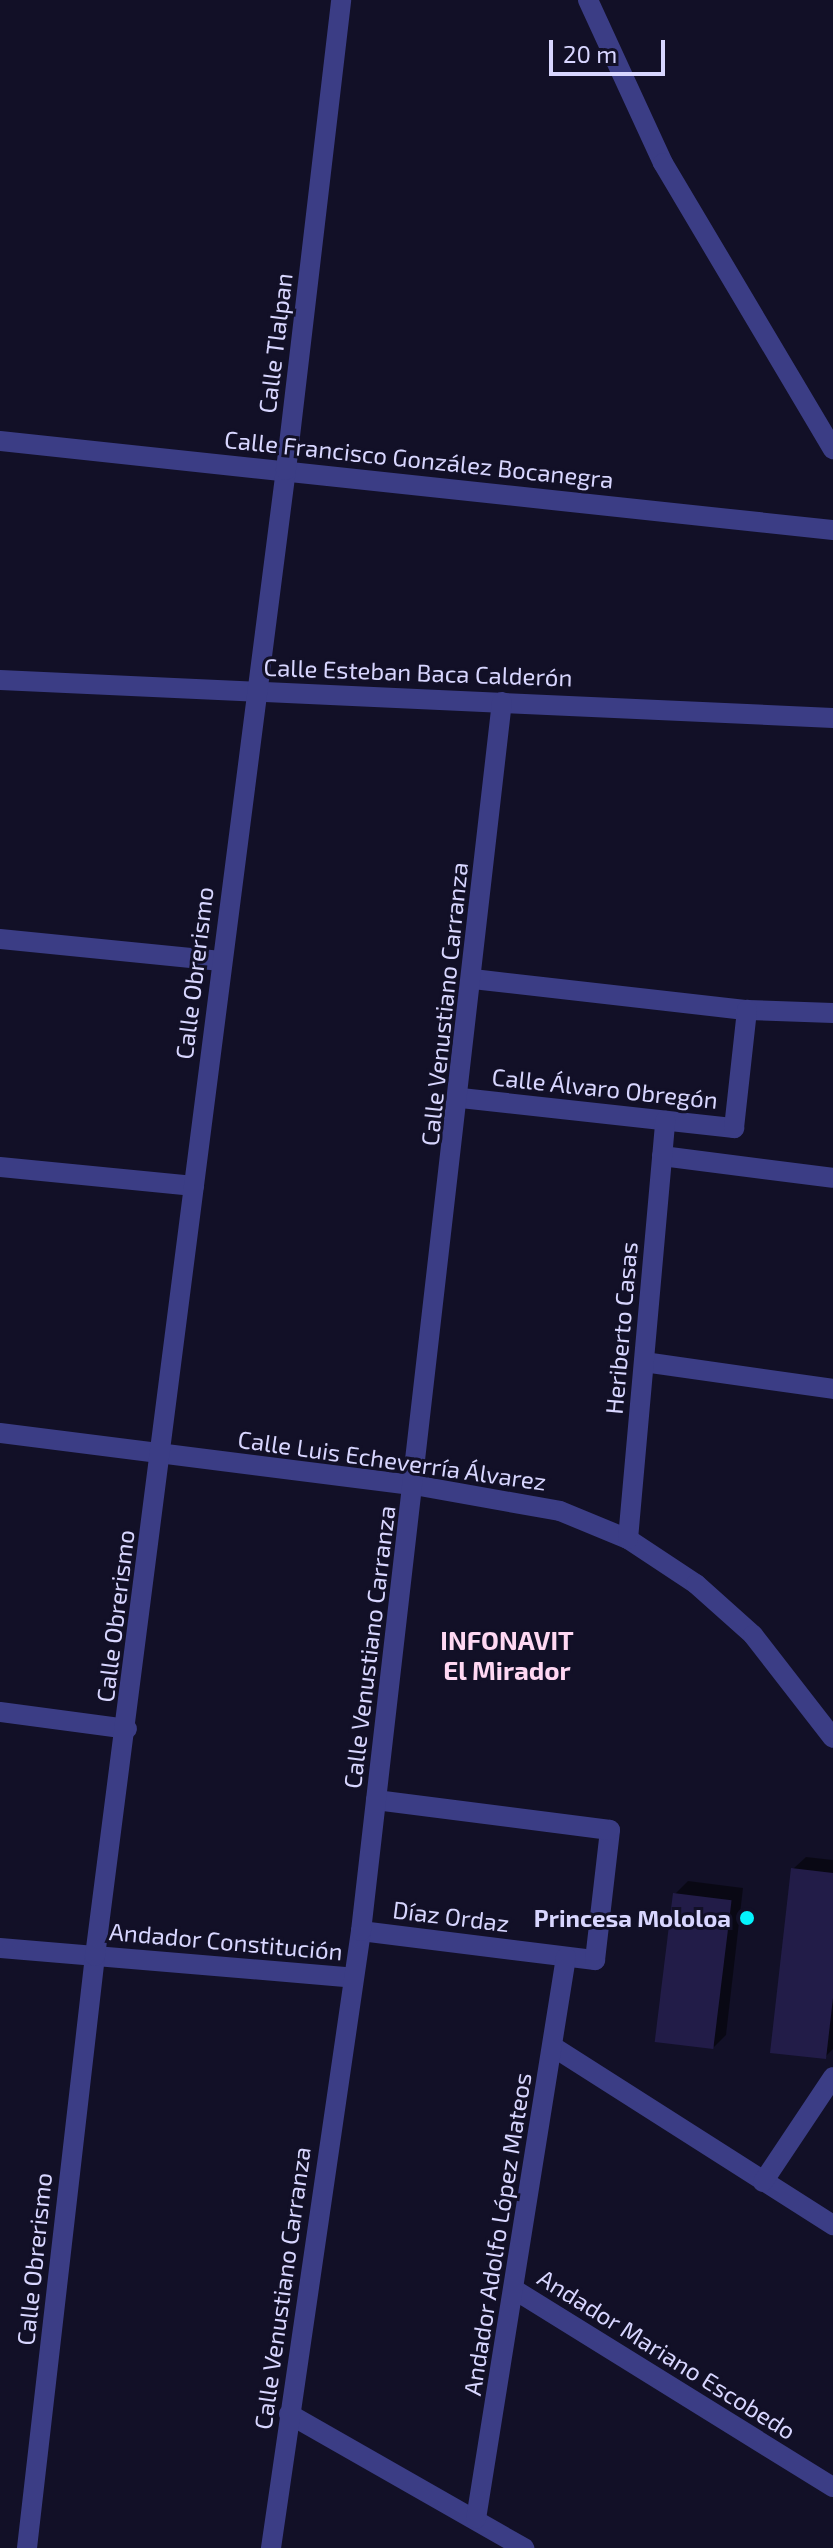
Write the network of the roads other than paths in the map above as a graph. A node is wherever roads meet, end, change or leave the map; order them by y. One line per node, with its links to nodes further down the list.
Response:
1 (341, 0): 5 (street, Calle Tlalpan)
2 (588, 0): 4 (street)
3 (0, 441): 5 (street, Calle Francisco González Bocanegra)
4 (833, 449)
5 (286, 470): 6 (street, Calle Francisco González Bocanegra); 8 (street, Calle Tlalpan)
6 (833, 530)
7 (0, 680): 8 (street, Calle Esteban Baca Calderón)
8 (256, 691): 9 (street, Calle Esteban Baca Calderón); 12 (street, Calle Obrerismo)
9 (502, 702): 10 (street, Calle Esteban Baca Calderón); 13 (street, Calle Venustiano Carranza)
10 (833, 718)
11 (0, 939): 12 (street)
12 (221, 961): 21 (street, Calle Obrerismo)
13 (473, 979): 14 (street); 16 (street, Calle Venustiano Carranza)
14 (747, 1010): 15 (street); 17 (street, Calle Álvaro Obregón)
15 (833, 1013)
16 (461, 1098): 17 (street, Calle Álvaro Obregón); 26 (street, Calle Venustiano Carranza)
17 (665, 1121): 18 (street, Heriberto Casas)
18 (662, 1156): 20 (street); 22 (street, Heriberto Casas)
19 (0, 1167): 21 (street)
20 (833, 1178)
21 (194, 1186): 25 (street, Calle Obrerismo)
22 (644, 1362): 23 (street); 27 (street, Heriberto Casas)
23 (833, 1389)
24 (0, 1433): 25 (street, Calle Luis Echeverría Álvarez)
25 (161, 1453): 26 (street, Calle Luis Echeverría Álvarez); 29 (street, Calle Obrerismo)
26 (414, 1485): 27 (street, Calle Luis Echeverría Álvarez); 31 (street, Calle Venustiano Carranza)
27 (628, 1539): 30 (street, Calle Luis Echeverría Álvarez)
28 (0, 1712): 29 (street)
29 (127, 1729): 34 (street, Calle Obrerismo)
30 (833, 1738)
31 (376, 1800): 32 (street, Calle Venustiano Carranza); 35 (street, Díaz Ordaz)
32 (361, 1931): 35 (street, Díaz Ordaz); 36 (street, Calle Venustiano Carranza)
33 (0, 1948): 34 (street, Andador Constitución)
34 (95, 1956): 36 (street, Andador Constitución); 45 (street, Calle Obrerismo)
35 (566, 1957): 37 (street, Andador Adolfo López Mateos)
36 (354, 1978): 42 (street, Calle Venustiano Carranza)
37 (555, 2048): 39 (street); 41 (street, Andador Adolfo López Mateos)
38 (833, 2077): 39 (street)
39 (763, 2182): 40 (street)
40 (833, 2225)
41 (515, 2290): 43 (street, Andador Mariano Escobedo); 44 (street, Andador Adolfo López Mateos)
42 (289, 2414): 44 (street); 46 (street, Calle Venustiano Carranza)
43 (833, 2487)
44 (476, 2519): 47 (street)
45 (27, 2548)
46 (271, 2548)
47 (524, 2548)

